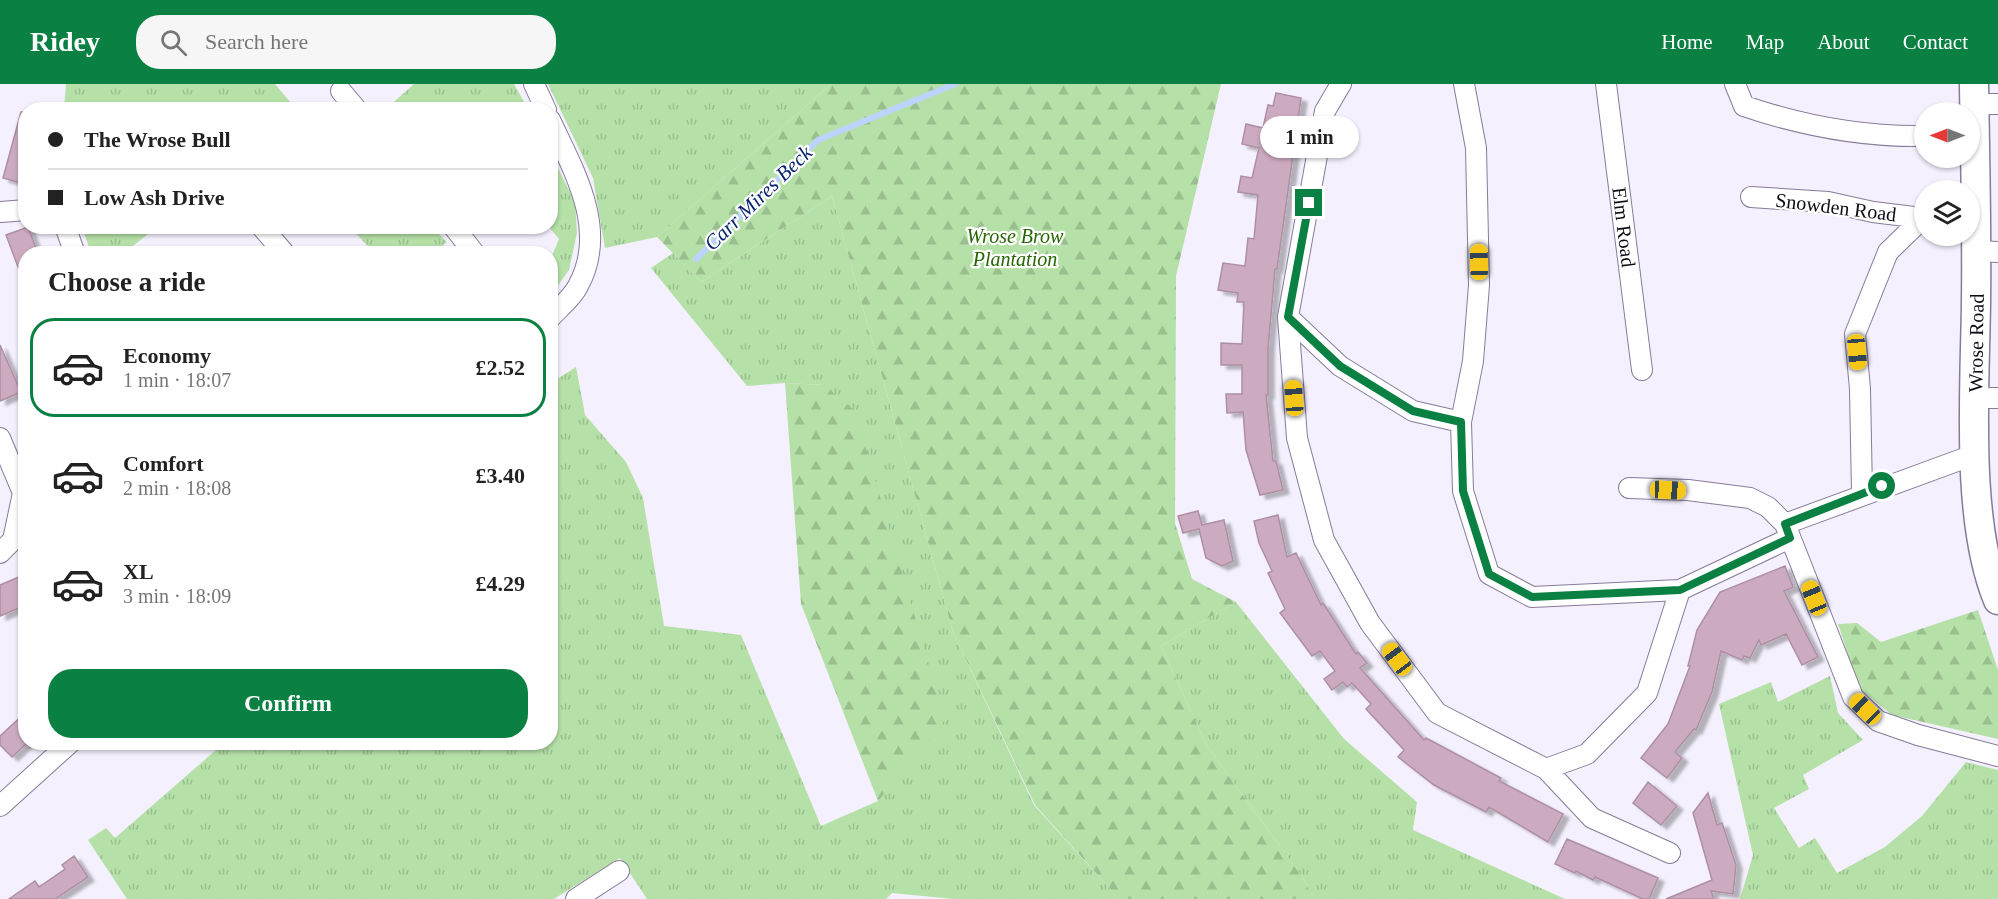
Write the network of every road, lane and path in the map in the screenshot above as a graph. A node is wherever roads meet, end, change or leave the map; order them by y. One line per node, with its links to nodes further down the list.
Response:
1 (534, 84): 8 (street)
2 (1341, 84): 23 (street)
3 (1464, 84): 26 (street)
4 (1606, 84): 24 (street, Elm Road)
5 (1735, 84): 9 (street)
6 (342, 91): 7 (street)
7 (351, 102)
8 (542, 102)
9 (1914, 136)
10 (558, 137): 22 (street)
11 (1751, 197): 14 (street, Snowden Road)
12 (18, 211): 13 (street)
13 (1, 212)
14 (1914, 217)
15 (1914, 227): 31 (street, Snowden Road)
16 (1980, 232): 21 (street, Wrose Road)
17 (268, 234): 19 (street)
18 (459, 234): 20 (street)
19 (278, 246)
20 (469, 246)
21 (1987, 251): 25 (street, Wrose Road)
22 (558, 309)
23 (1288, 317): 26 (street); 39 (street)
24 (1642, 370)
25 (1986, 398): 28 (street, Wrose Road)
26 (1461, 422): 35 (street)
27 (0, 438): 29 (street)
28 (1976, 453): 31 (street); 36 (street, Wrose Road)
29 (18, 481)
30 (1629, 488): 33 (street)
31 (1862, 493): 33 (street)
32 (18, 520): 34 (street)
33 (1788, 531): 35 (street); 38 (street)
34 (13, 546)
35 (1680, 590): 39 (street)
36 (1998, 600)
37 (62, 750): 40 (street)
38 (1998, 756)
39 (1546, 769): 41 (street)
40 (0, 806)
41 (1670, 854)
42 (619, 871): 43 (street)
43 (576, 899)

